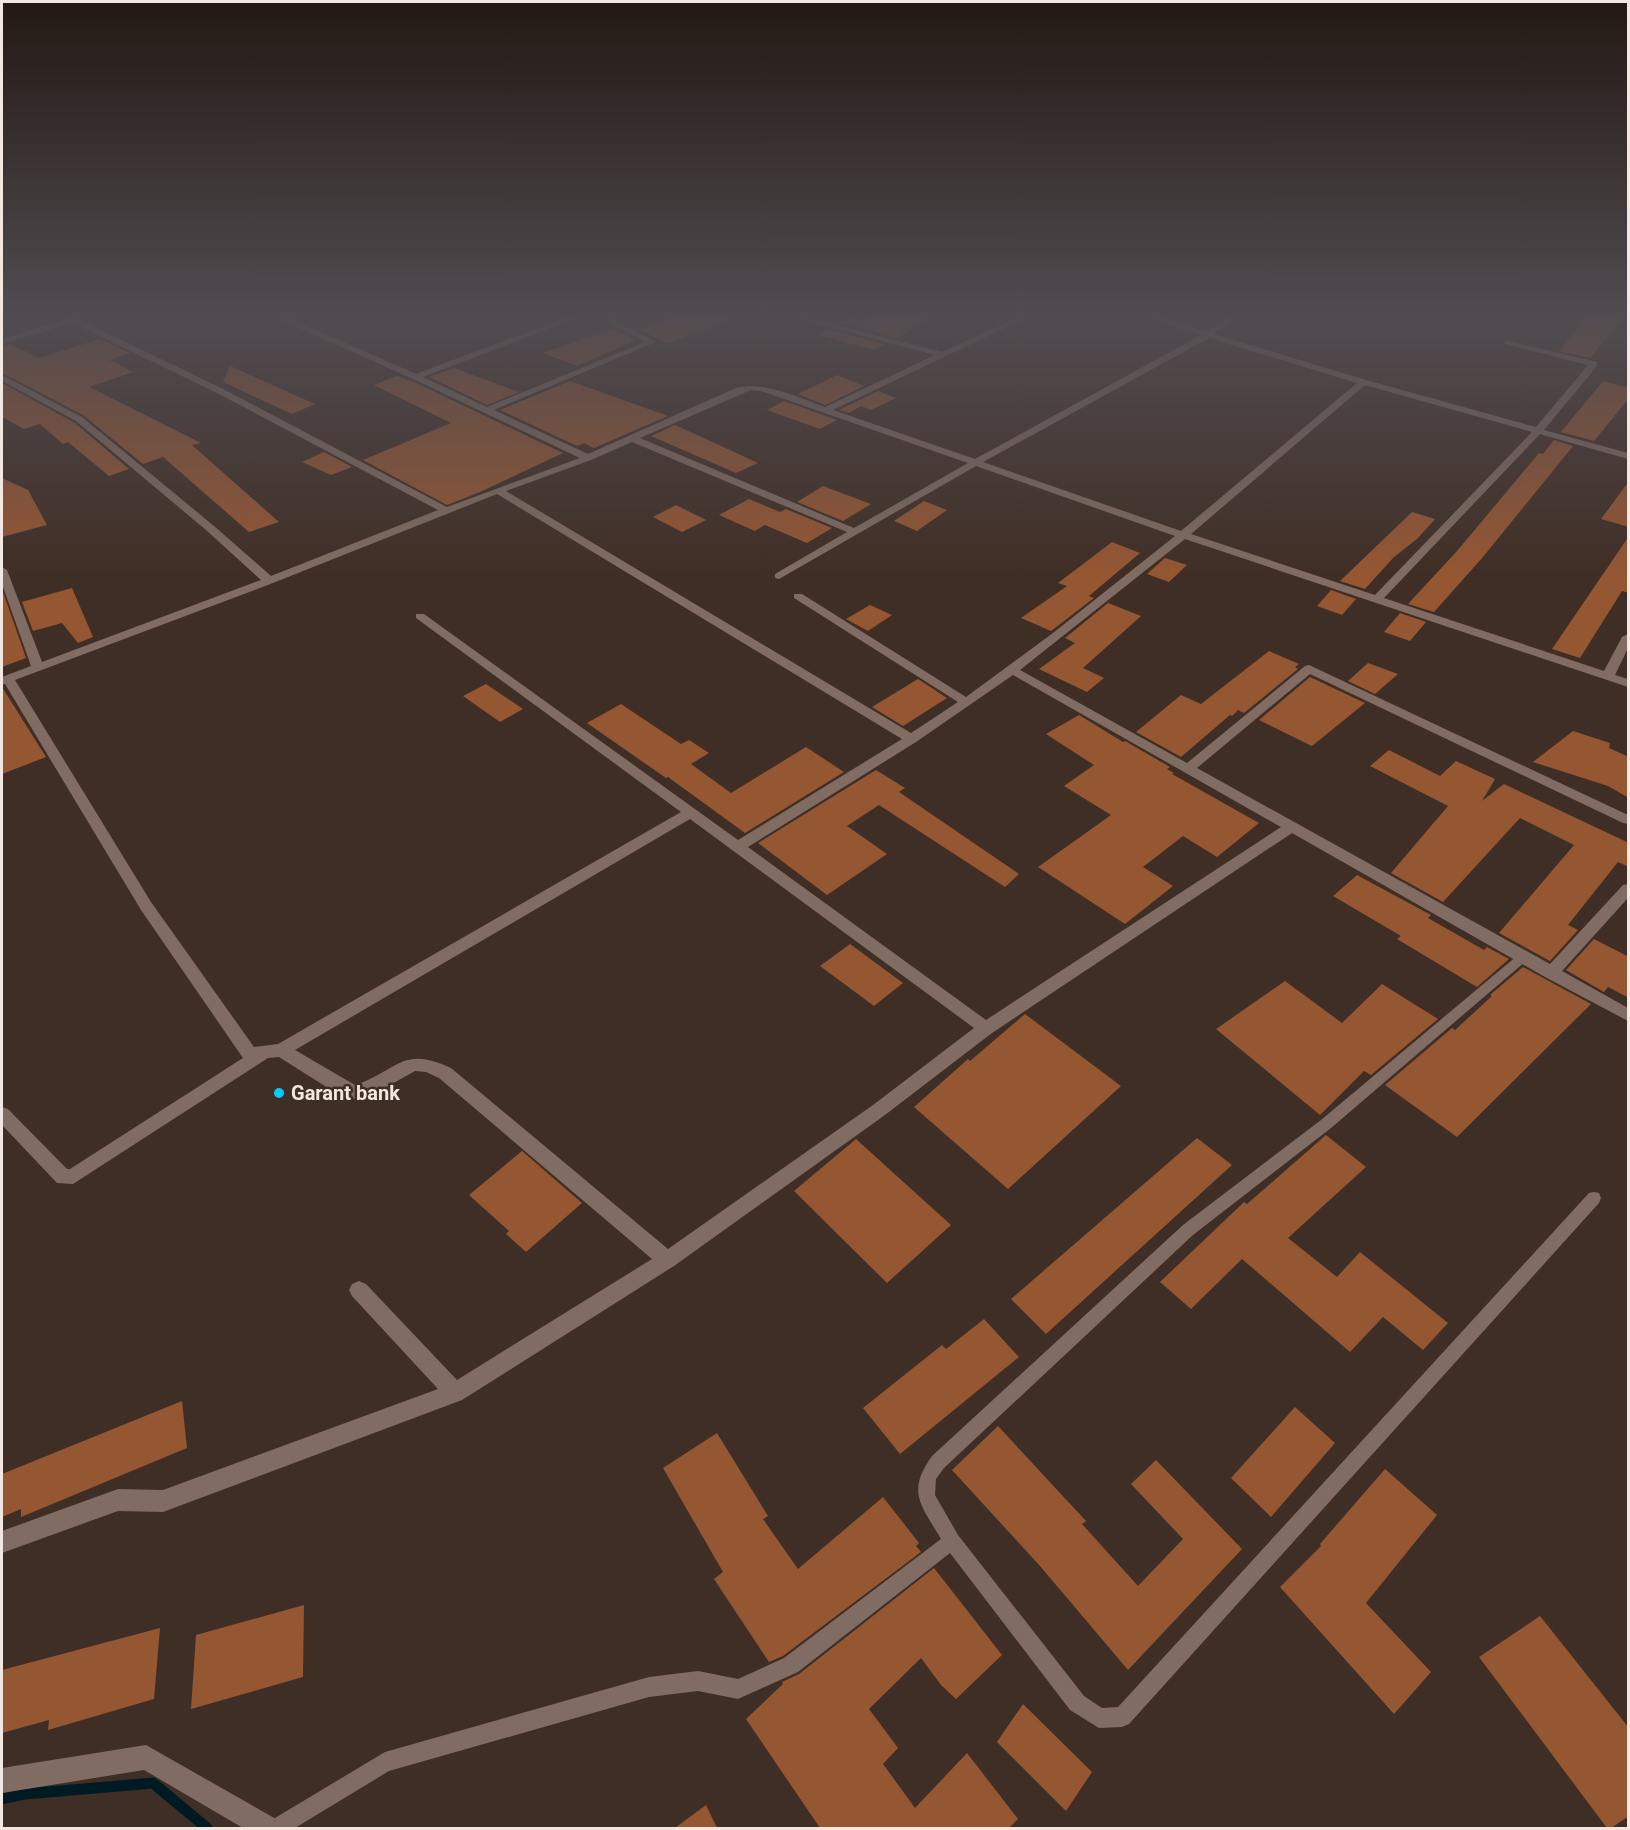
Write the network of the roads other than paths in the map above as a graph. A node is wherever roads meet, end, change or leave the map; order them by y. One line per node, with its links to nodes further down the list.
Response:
1 (50, 403): 25 (street)
2 (244, 403): 20 (street)
3 (473, 403): 12 (street)
4 (503, 403): 12 (street)
5 (709, 403): 15 (street)
6 (806, 403): 13 (street)
7 (839, 403): 13 (street)
8 (1083, 403): 18 (street)
9 (1338, 403): 22 (street)
10 (1439, 403): 14 (street)
11 (1561, 403): 14 (street)
12 (487, 410): 17 (street)
13 (825, 410): 18 (street)
14 (1538, 431): 16 (street); 27 (street)
15 (631, 438): 17 (street); 21 (street)
16 (1629, 456)
17 (588, 458): 19 (street)
18 (976, 462): 21 (street); 22 (street)
19 (498, 490): 20 (street); 36 (street)
20 (447, 511): 25 (street)
21 (855, 532): 24 (street)
22 (1184, 535): 27 (street); 31 (street)
23 (2, 570): 30 (street)
24 (779, 576)
25 (269, 581): 30 (street)
26 (798, 596): 35 (street)
27 (1378, 598): 32 (street)
28 (420, 616): 38 (street)
29 (1629, 637): 32 (street)
30 (37, 666): 33 (street)
31 (1012, 670): 35 (street); 37 (street)
32 (1608, 676): 34 (street)
33 (5, 680): 48 (street)
34 (1629, 683)
35 (966, 702): 36 (street)
36 (911, 739): 41 (street)
37 (1188, 769): 39 (street); 40 (street)
38 (690, 813): 41 (street); 47 (street)
39 (1629, 820)
40 (1291, 827): 43 (street); 46 (street)
41 (738, 847): 46 (street)
42 (1629, 889): 44 (street)
43 (1522, 958): 44 (street); 54 (lane)
44 (1551, 973): 45 (street)
45 (1629, 1016)
46 (986, 1028): 51 (street)
47 (281, 1050): 48 (street); 51 (street)
48 (262, 1054): 49 (street)
49 (2, 1114)
50 (1594, 1198): 54 (lane)
51 (667, 1260): 53 (street)
52 (359, 1290): 53 (street)
53 (455, 1393): 55 (street)
54 (952, 1541): 58 (lane)
55 (2, 1542)
56 (2, 1781): 57 (street)
57 (267, 1828)
58 (278, 1828)

